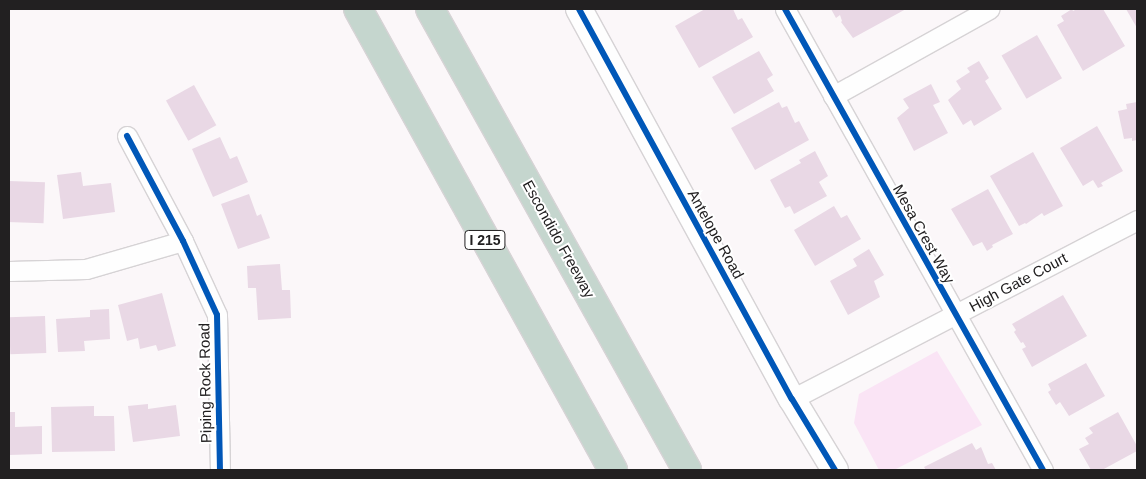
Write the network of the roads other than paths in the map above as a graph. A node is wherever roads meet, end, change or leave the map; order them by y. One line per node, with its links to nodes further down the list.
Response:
1 (358, 9): 14 (highway, I 215)
2 (430, 9): 15 (highway, Escondido Freeway)
3 (579, 9): 12 (street, Antelope Road)
4 (785, 9): 6 (street, Mesa Crest Way)
5 (989, 9): 6 (street)
6 (833, 96): 11 (street, Mesa Crest Way)
7 (127, 136): 9 (street, Piping Rock Road)
8 (1137, 220): 11 (street, High Gate Court)
9 (183, 241): 10 (street); 13 (street, Piping Rock Road)
10 (9, 271)
11 (955, 315): 12 (street, High Gate Court); 17 (street, Mesa Crest Way)
12 (792, 399): 16 (street, Antelope Road)
13 (220, 470)
14 (613, 470)
15 (687, 470)
16 (835, 470)
17 (1043, 470)

